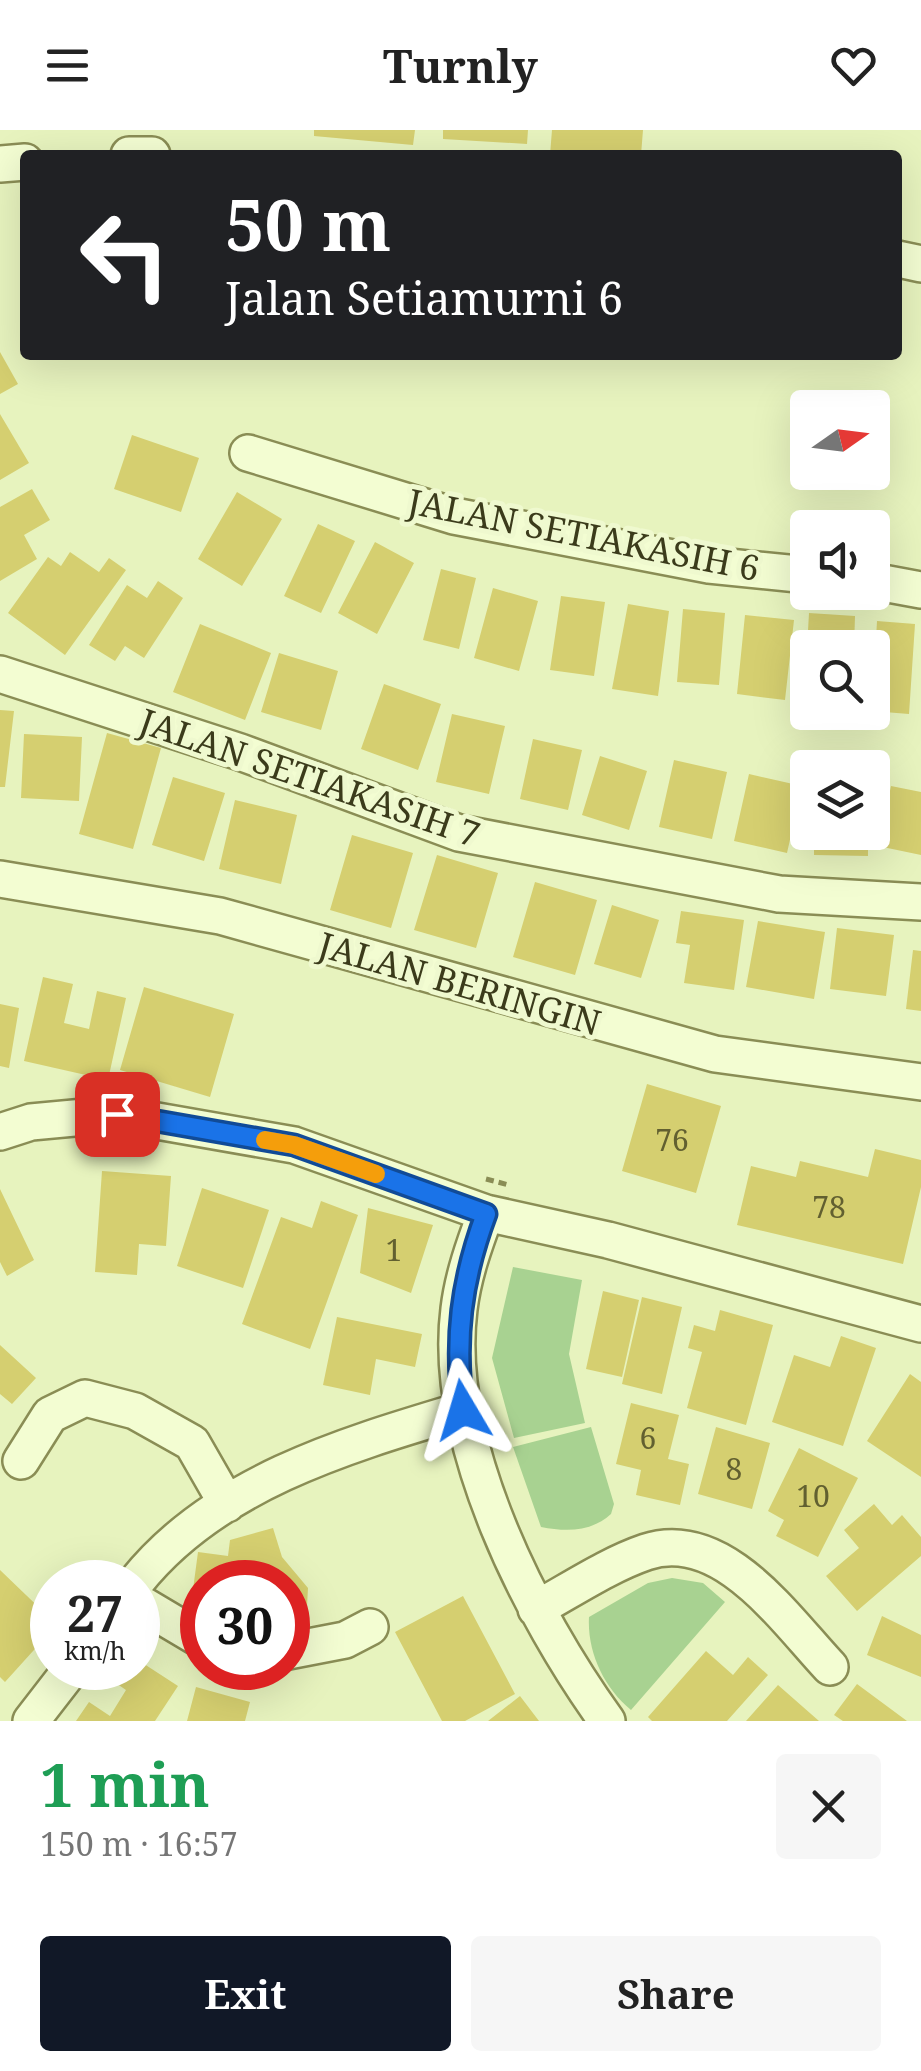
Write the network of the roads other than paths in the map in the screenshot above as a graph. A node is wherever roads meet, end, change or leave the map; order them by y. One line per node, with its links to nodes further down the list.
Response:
1 (248, 453): 2 (street, JALAN SETIAKASIH 6)
2 (790, 572)
3 (890, 584): 4 (street)
4 (921, 590)
5 (0, 674): 7 (street, JALAN SETIAKASIH 7)
6 (0, 880): 8 (street, JALAN BERINGIN)
7 (921, 902)
8 (921, 1082)
9 (0, 1132): 10 (street)
10 (486, 1214): 11 (street); 12 (street)
11 (921, 1324)
12 (463, 1410): 14 (street); 16 (street)
13 (21, 1461): 14 (street)
14 (227, 1504): 15 (street)
15 (154, 1560)
16 (536, 1609): 19 (street); 22 (street)
17 (370, 1627): 18 (street)
18 (310, 1647)
19 (830, 1668)
20 (55, 1690): 21 (street)
21 (32, 1721)
22 (608, 1721)

